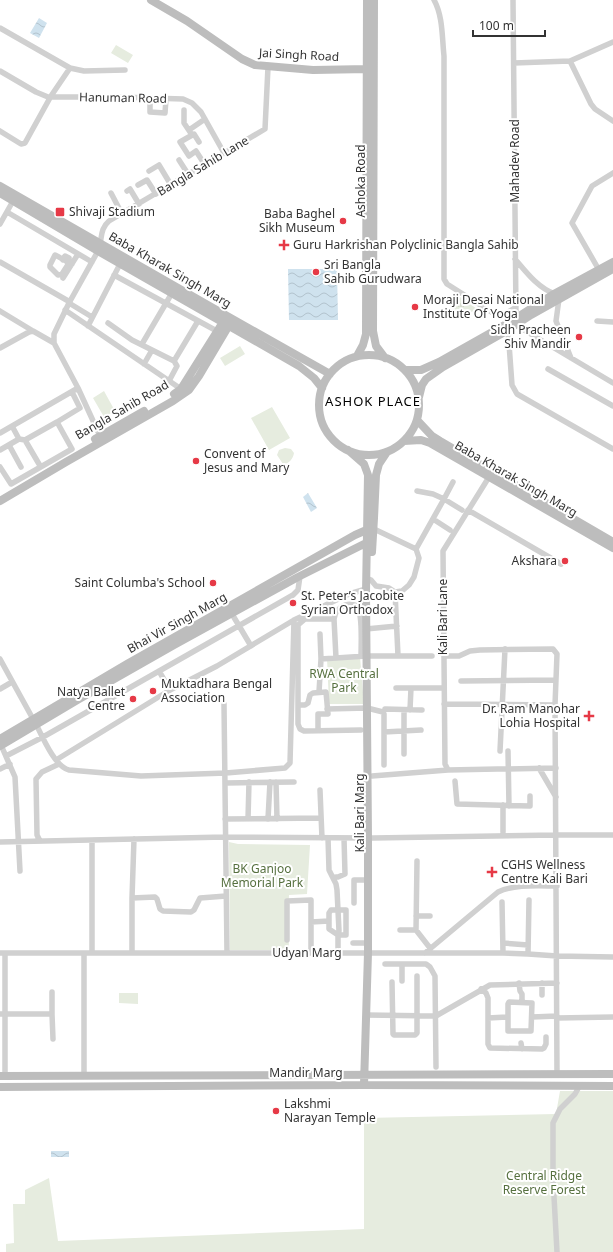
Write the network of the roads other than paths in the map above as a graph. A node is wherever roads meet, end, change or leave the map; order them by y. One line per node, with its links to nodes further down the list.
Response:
1 (151, 0): 11 (street, Jai Singh Road)
2 (367, 0): 13 (street, Ashoka Road)
3 (374, 0): 78 (street, Ashoka Road)
4 (434, 0): 59 (street)
5 (513, 0): 10 (street, Mahadev Road)
6 (0, 28): 12 (street)
7 (613, 38): 8 (street)
8 (610, 44): 9 (street)
9 (570, 61): 10 (street); 21 (street)
10 (514, 63): 46 (street, Mahadev Road)
11 (268, 67): 13 (street, Jai Singh Road); 26 (street, Bangla Sahib Lane)
12 (70, 68): 14 (street); 16 (street)
13 (368, 69): 77 (street, Ashoka Road)
14 (125, 70)
15 (0, 71): 16 (street, Hanuman Road)
16 (52, 96): 17 (street, Hanuman Road); 23 (street)
17 (166, 99): 18 (street); 20 (street, Hanuman Road)
18 (150, 103)
19 (184, 110): 22 (street)
20 (205, 119): 22 (street); 26 (street, Hanuman Road)
21 (613, 121)
22 (189, 130): 24 (street)
23 (0, 131)
24 (192, 135): 25 (street); 28 (street)
25 (199, 142)
26 (224, 153): 28 (street, Bangla Sahib Lane)
27 (179, 160): 31 (street)
28 (205, 165): 31 (street, Bangla Sahib Lane)
29 (149, 170): 33 (street)
30 (613, 173): 52 (street)
31 (188, 174): 33 (street, Bangla Sahib Lane)
32 (138, 185): 38 (street)
33 (171, 185): 38 (street, Bangla Sahib Lane)
34 (0, 186): 44 (street, Baba Kharak Singh Marg)
35 (127, 191): 40 (street)
36 (0, 193): 39 (street, Baba Kharak Singh Marg)
37 (111, 193): 42 (street)
38 (156, 194): 40 (street, Bangla Sahib Lane)
39 (13, 201): 41 (street); 44 (street, Baba Kharak Singh Marg)
40 (139, 204): 42 (street, Bangla Sahib Lane)
41 (7, 212): 43 (street); 45 (street)
42 (122, 214): 44 (street, Bangla Sahib Lane)
43 (0, 224)
44 (99, 248): 48 (street, Bangla Sahib Lane); 50 (street, Baba Kharak Singh Marg); 64 (street, Baba Kharak Singh Marg)
45 (78, 254): 48 (street); 54 (street)
46 (515, 259): 56 (street); 59 (street, Mahadev Road)
47 (0, 262): 57 (street)
48 (92, 262): 57 (street, Bangla Sahib Lane)
49 (613, 262): 52 (street)
50 (120, 264): 53 (street); 55 (street, Baba Kharak Singh Marg)
51 (613, 269): 56 (street)
52 (599, 270): 56 (street)
53 (114, 275): 58 (street); 62 (street)
54 (63, 278)
55 (172, 293): 58 (street); 64 (street, Baba Kharak Singh Marg)
56 (557, 296): 65 (street); 79 (street)
57 (69, 302): 60 (street, Bangla Sahib Lane); 62 (street)
58 (166, 304): 63 (street); 74 (street)
59 (515, 308): 65 (street, Mahadev Road)
60 (65, 310): 69 (street); 73 (street, Bangla Sahib Lane)
61 (0, 311): 72 (street)
62 (92, 317): 69 (street)
63 (198, 321): 70 (street); 80 (street)
64 (228, 321): 85 (street, Baba Kharak Singh Marg); 89 (street, Baba Kharak Singh Marg); 90 (street, Bangla Sahib Road); 114 (street, Bangla Sahib Road)
65 (518, 321): 71 (street); 79 (street); 82 (street)
66 (597, 321): 67 (street)
67 (613, 322)
68 (108, 323): 74 (street)
69 (88, 326): 81 (street)
70 (214, 330)
71 (508, 330): 82 (street); 102 (street)
72 (34, 331): 73 (street); 75 (street)
73 (54, 343): 88 (street)
74 (142, 344): 76 (street)
75 (0, 348)
76 (152, 350): 80 (street); 81 (street)
77 (357, 356): 78 (street); 85 (street)
78 (386, 358): 84 (street)
79 (571, 358): 87 (street)
80 (174, 361): 86 (street)
81 (144, 364): 86 (street)
82 (441, 365): 84 (street); 92 (street)
83 (548, 369): 93 (street)
84 (405, 370): 92 (street)
85 (330, 374): 89 (street)
86 (168, 380): 90 (street)
87 (613, 383)
88 (78, 388): 91 (street); 98 (street)
89 (322, 388): 104 (street)
90 (181, 389): 98 (street, Bangla Sahib Road)
91 (72, 392): 95 (street); 96 (street)
92 (418, 398): 94 (street)
93 (613, 406)
94 (417, 420): 100 (street); 121 (street, Baba Kharak Singh Marg)
95 (57, 422): 99 (street); 107 (street)
96 (12, 426): 97 (street); 99 (street)
97 (0, 433)
98 (100, 436): 112 (street, Bangla Sahib Road)
99 (22, 440): 101 (street); 106 (street)
100 (404, 441): 105 (street); 109 (street, Baba Kharak Singh Marg)
101 (9, 445): 103 (street); 108 (street)
102 (613, 449)
103 (0, 450)
104 (348, 450): 105 (street); 118 (street)
105 (387, 452): 118 (street)
106 (39, 464)
107 (0, 467)
108 (20, 467)
109 (489, 477): 116 (street, Kali Bari Lane); 122 (street, Baba Kharak Singh Marg)
110 (452, 482): 113 (street)
111 (417, 491): 113 (street)
112 (0, 494)
113 (444, 499): 115 (street); 117 (street)
114 (0, 500)
115 (462, 510)
116 (468, 510): 124 (street); 141 (street, Kali Bari Lane)
117 (433, 519): 119 (street); 123 (street)
118 (371, 528): 120 (street, Kali Bari Marg); 123 (street); 166 (street, Bhai Vir Singh Marg)
119 (450, 530)
120 (369, 542): 125 (street, Bhai Vir Singh Marg); 126 (street, Kali Bari Marg)
121 (613, 542)
122 (613, 548)
123 (416, 549): 128 (street)
124 (561, 564)
125 (300, 576): 129 (street, Bhai Vir Singh Marg); 132 (street)
126 (368, 579): 127 (street, Kali Bari Marg); 128 (street); 134 (street, Kali Bari Marg)
127 (366, 589): 131 (street); 134 (street, Kali Bari Marg)
128 (395, 592): 133 (street)
129 (232, 614): 132 (street); 166 (street, Bhai Vir Singh Marg)
130 (334, 619): 138 (street); 142 (street); 158 (street)
131 (294, 620): 136 (street); 186 (street)
132 (239, 626): 136 (street); 145 (street)
133 (396, 626): 134 (street); 139 (street)
134 (368, 628): 138 (street, Kali Bari Marg)
135 (320, 634): 144 (street)
136 (251, 646): 154 (street)
137 (505, 649): 141 (street); 146 (street); 148 (street)
138 (366, 656): 139 (street); 142 (street); 161 (street, Kali Bari Marg)
139 (398, 656): 140 (street)
140 (432, 656)
141 (444, 656): 152 (street, Kali Bari Lane)
142 (336, 658): 144 (street)
143 (0, 659): 149 (street)
144 (321, 659): 155 (street)
145 (159, 671): 154 (street); 172 (street)
146 (556, 680): 148 (street); 160 (street)
147 (460, 681): 148 (street)
148 (504, 681): 159 (street)
149 (12, 682): 153 (street); 166 (street)
150 (396, 688): 151 (street)
151 (410, 688): 152 (street); 164 (street)
152 (444, 688): 157 (street, Kali Bari Lane)
153 (0, 689)
154 (170, 690): 178 (street)
155 (319, 692): 158 (street); 162 (street)
156 (224, 704): 186 (street)
157 (444, 704): 159 (street); 185 (street, Kali Bari Lane)
158 (298, 705): 167 (street)
159 (502, 705): 160 (street); 174 (street)
160 (555, 705): 182 (street)
161 (369, 708): 162 (street); 171 (street); 187 (street, Kali Bari Marg); 209 (street, Kali Bari Marg)
162 (328, 709): 167 (street)
163 (385, 709): 164 (street)
164 (407, 710): 165 (street); 170 (street)
165 (422, 710)
166 (34, 722): 172 (street); 173 (street, Bhai Vir Singh Marg)
167 (318, 730): 168 (street)
168 (361, 730)
169 (421, 730): 170 (street)
170 (404, 731): 171 (street); 176 (street)
171 (384, 732): 180 (street)
172 (43, 737): 177 (street); 178 (street)
173 (0, 743): 177 (street)
174 (500, 751)
175 (508, 751): 184 (street)
176 (404, 754)
177 (6, 756): 179 (street)
178 (58, 762): 186 (street); 212 (street)
179 (10, 764): 183 (street); 214 (street)
180 (384, 765)
181 (539, 768): 182 (street); 184 (street); 195 (street)
182 (556, 768): 195 (street)
183 (0, 769)
184 (508, 769): 185 (street); 196 (street)
185 (448, 770): 187 (street)
186 (226, 773): 192 (street)
187 (372, 776): 209 (street, Kali Bari Marg)
188 (455, 781): 196 (street)
189 (249, 782): 190 (street); 192 (street); 199 (street)
190 (273, 782): 191 (street); 200 (street); 201 (street)
191 (294, 782)
192 (226, 783): 198 (street)
193 (320, 790): 197 (street)
194 (530, 796): 196 (street)
195 (556, 797): 203 (street)
196 (506, 806): 202 (street)
197 (321, 818): 201 (street); 206 (street)
198 (225, 819): 199 (street); 205 (street)
199 (248, 819): 200 (street)
200 (268, 819): 201 (street)
201 (277, 819)
202 (504, 832)
203 (556, 835): 204 (street); 209 (street); 219 (street)
204 (613, 835)
205 (225, 837): 206 (street); 210 (street); 220 (street)
206 (322, 838): 207 (street)
207 (328, 838): 208 (street); 225 (street)
208 (344, 838): 209 (street); 217 (street)
209 (370, 838): 218 (street, Kali Bari Marg)
210 (134, 839): 211 (street); 221 (street)
211 (92, 840): 212 (street); 241 (street)
212 (40, 841): 214 (street)
213 (0, 842): 214 (street)
214 (18, 842): 216 (street)
215 (417, 861): 226 (street)
216 (20, 871)
217 (336, 877)
218 (369, 883): 224 (street); 235 (street, Kali Bari Marg); 246 (street, Kali Bari Marg)
219 (557, 886): 238 (street); 250 (street)
220 (226, 896): 221 (street); 243 (street)
221 (132, 898): 242 (street)
222 (528, 900): 237 (street)
223 (502, 902): 236 (street)
224 (354, 903)
225 (338, 910): 228 (street); 232 (street)
226 (416, 916): 227 (street); 231 (street)
227 (430, 916)
228 (329, 921): 229 (street); 232 (street)
229 (311, 922): 233 (street); 244 (street)
230 (400, 930): 231 (street)
231 (416, 930): 238 (street)
232 (338, 933): 245 (street)
233 (287, 940)
234 (353, 943): 235 (street)
235 (368, 943): 246 (street, Kali Bari Marg)
236 (503, 943): 237 (street); 248 (street)
237 (528, 945): 249 (street)
238 (430, 948): 247 (street)
239 (2, 953): 240 (street, Udyan Marg); 264 (street)
240 (84, 953): 241 (street, Udyan Marg); 283 (street)
241 (92, 953): 242 (street, Udyan Marg)
242 (132, 953): 243 (street, Udyan Marg)
243 (228, 953): 244 (street, Udyan Marg)
244 (312, 953): 245 (street, Udyan Marg)
245 (338, 953): 246 (street, Udyan Marg)
246 (370, 953): 247 (street, Udyan Marg); 266 (street, Kali Bari Marg)
247 (425, 953): 248 (street, Udyan Marg)
248 (503, 953): 249 (street, Udyan Marg)
249 (528, 954): 250 (street, Udyan Marg)
250 (556, 956): 251 (street, Udyan Marg); 259 (street)
251 (613, 956)
252 (385, 964): 253 (street)
253 (402, 964): 255 (street); 269 (street)
254 (417, 976): 268 (street)
255 (402, 981)
256 (392, 982): 267 (street)
257 (519, 983): 258 (street); 260 (street); 263 (street)
258 (542, 983): 259 (street); 262 (street)
259 (557, 983): 273 (street)
260 (481, 989): 269 (street); 275 (street)
261 (52, 992): 265 (street)
262 (542, 995)
263 (522, 1002): 270 (street); 272 (street)
264 (3, 1014): 265 (street); 282 (street)
265 (52, 1014): 278 (street)
266 (368, 1015): 267 (street); 285 (street, Kali Bari Marg)
267 (392, 1016): 268 (street); 268 (street)
268 (417, 1016): 269 (street)
269 (436, 1016): 279 (street)
270 (532, 1016): 271 (street); 272 (street)
271 (542, 1016): 273 (street); 276 (street)
272 (508, 1017): 275 (street)
273 (557, 1017): 274 (street); 281 (street)
274 (613, 1017)
275 (488, 1018): 277 (street)
276 (542, 1023)
277 (546, 1037)
278 (53, 1039)
279 (436, 1067)
280 (613, 1074): 281 (street, Mandir Marg)
281 (557, 1075): 285 (street, Mandir Marg)
282 (3, 1076): 283 (street, Mandir Marg)
283 (84, 1076): 284 (street, Mandir Marg)
284 (173, 1076): 285 (street, Mandir Marg); 288 (street)
285 (366, 1076): 286 (street, Kali Bari Marg)
286 (366, 1085): 287 (street, Mandir Marg); 288 (street, Mandir Marg)
287 (580, 1085): 289 (street, Mandir Marg); 291 (street)
288 (174, 1086): 290 (street, Mandir Marg)
289 (613, 1086)
290 (0, 1087)
291 (556, 1252)

